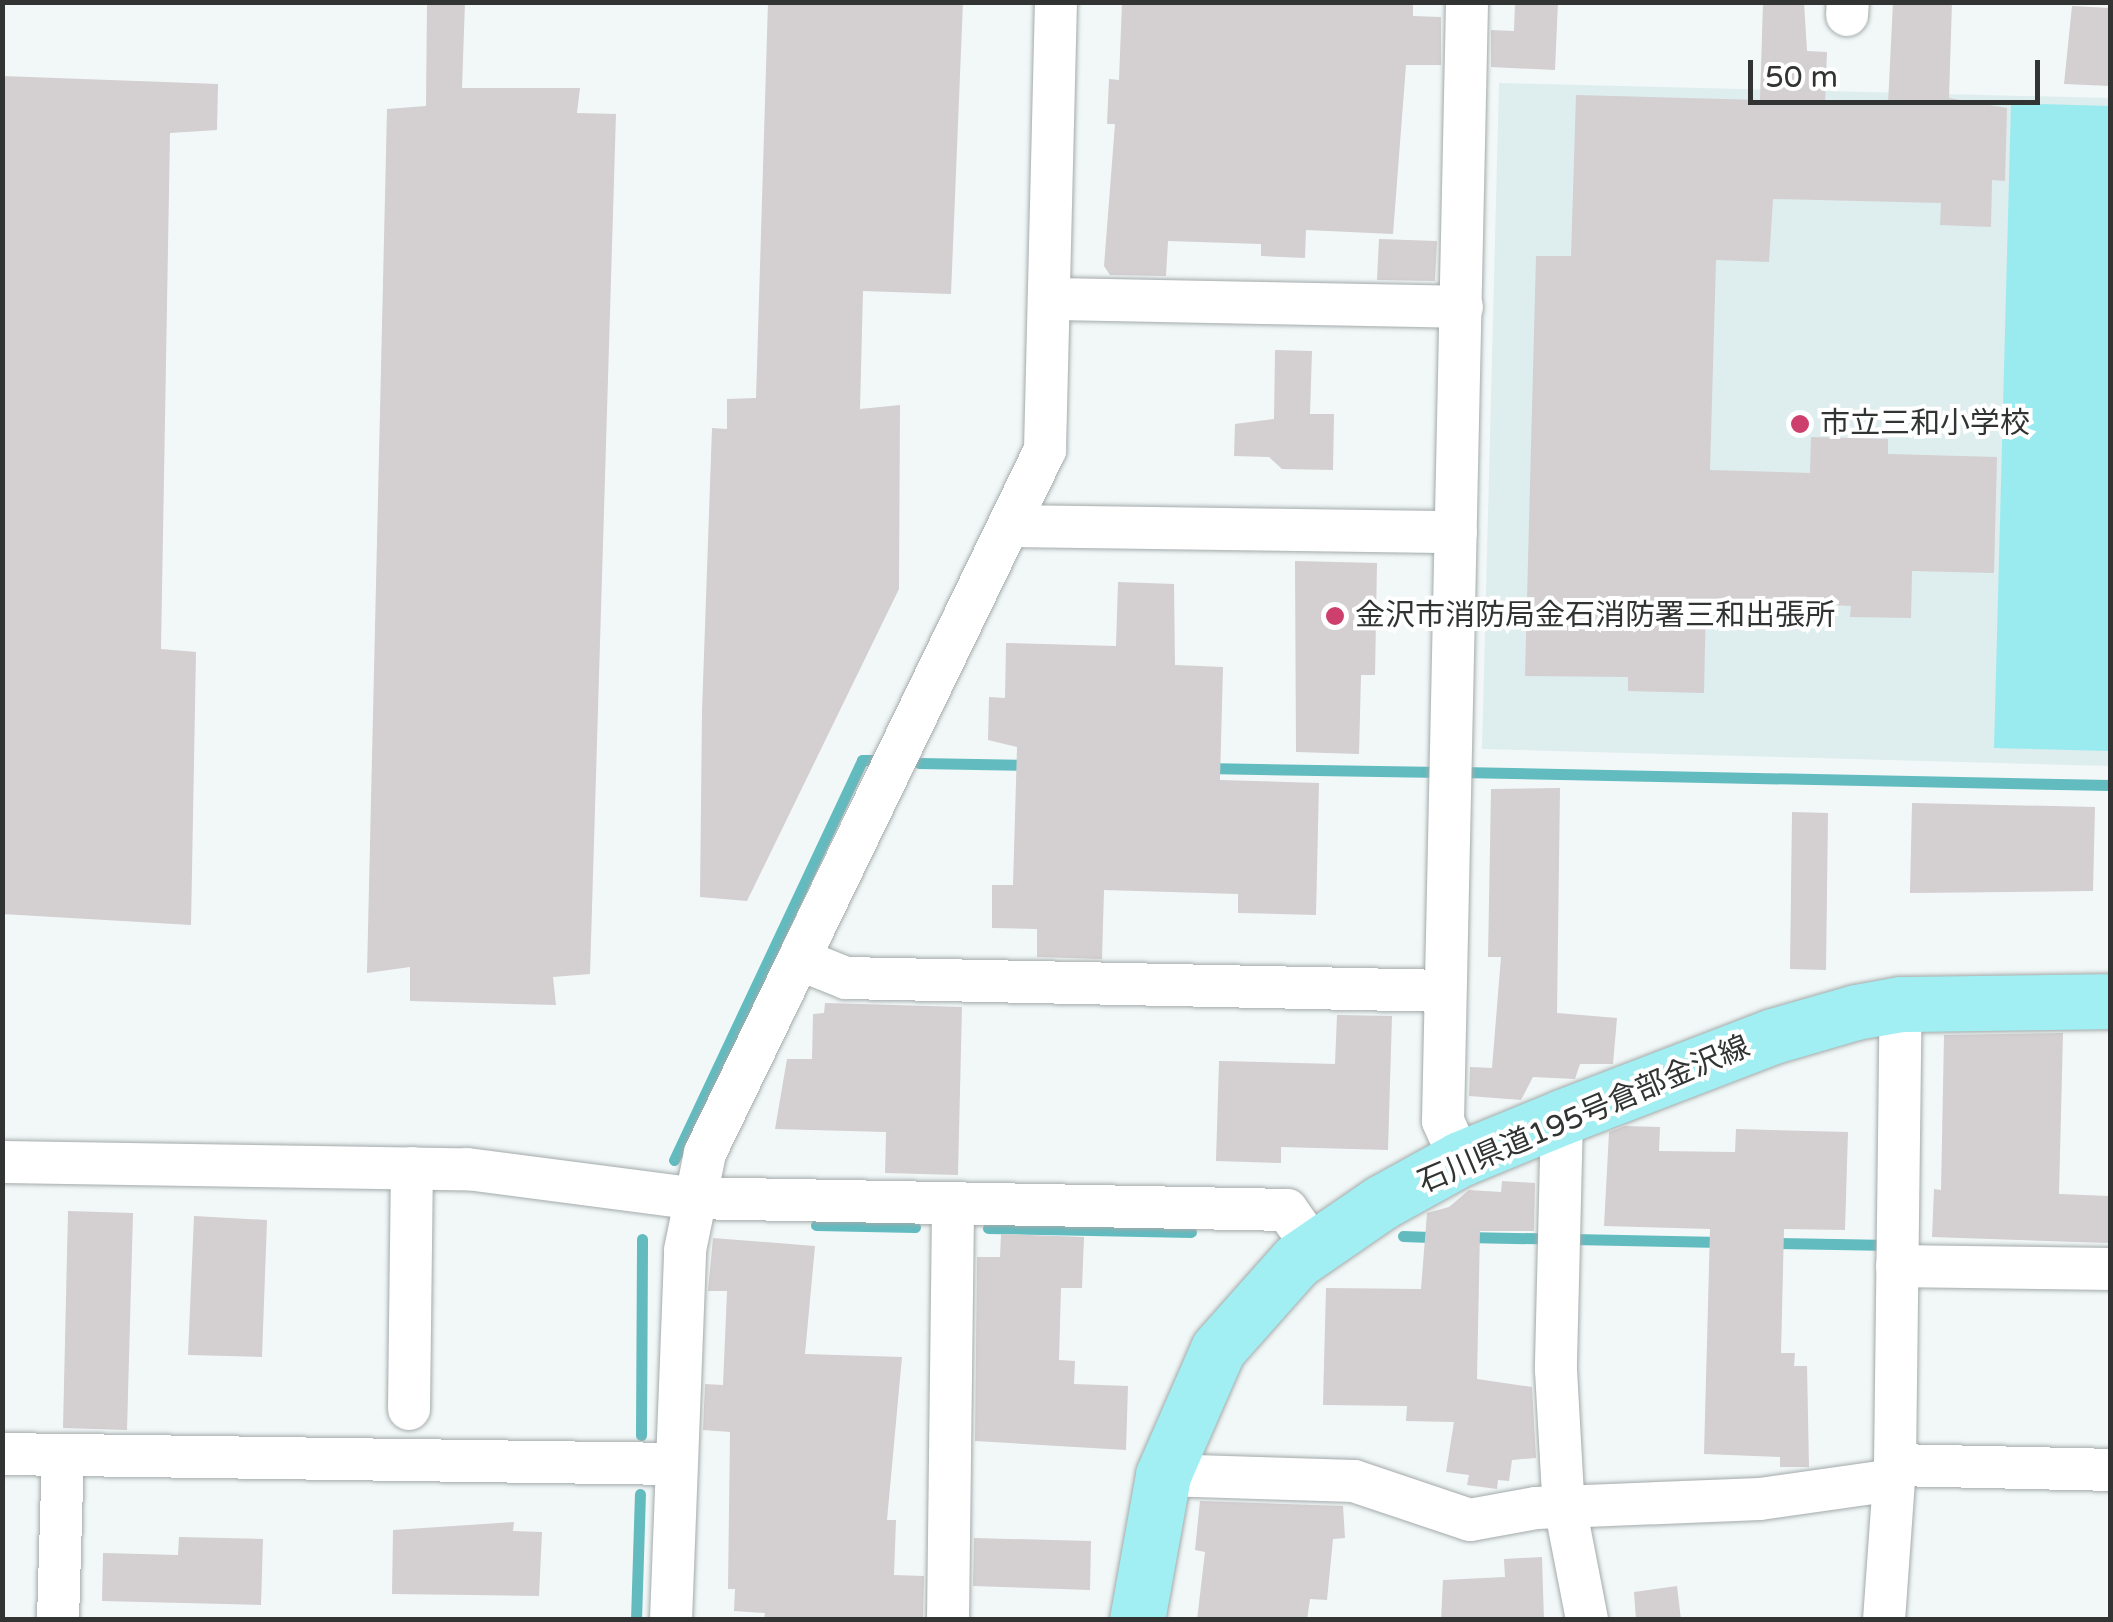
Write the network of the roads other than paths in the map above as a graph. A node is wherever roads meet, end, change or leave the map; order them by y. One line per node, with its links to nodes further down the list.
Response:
1 (1056, 2): 3 (street)
2 (1467, 2): 4 (street)
3 (1051, 299): 4 (street); 5 (street)
4 (1462, 308): 6 (street)
5 (1012, 526): 6 (street); 7 (street)
6 (1456, 532): 8 (street)
7 (801, 960): 8 (street); 15 (street)
8 (1445, 991): 12 (street)
9 (2110, 1001): 10 (main road, 石川県道195号倉部金沢線)
10 (1900, 1004): 11 (main road, 石川県道195号倉部金沢線); 18 (street)
11 (1562, 1117): 12 (main road, 石川県道195号倉部金沢線); 27 (street)
12 (1460, 1159): 17 (main road, 石川県道195号倉部金沢線)
13 (2, 1162): 14 (street)
14 (412, 1168): 15 (street); 20 (street)
15 (692, 1198): 16 (street); 23 (street)
16 (953, 1206): 17 (street); 30 (street)
17 (1313, 1247): 26 (main road, 石川県道195号倉部金沢線)
18 (1898, 1252): 19 (street); 25 (street)
19 (2110, 1268)
20 (409, 1409)
21 (2, 1454): 22 (street)
22 (63, 1455): 23 (street); 29 (street)
23 (675, 1464): 28 (street)
24 (2110, 1470): 25 (street)
25 (1895, 1473): 27 (street); 33 (street)
26 (1164, 1475): 27 (street); 31 (main road, 石川県道195号倉部金沢線)
27 (1565, 1510): 32 (street)
28 (671, 1619)
29 (58, 1620)
30 (948, 1620)
31 (1137, 1620)
32 (1587, 1620)
33 (1884, 1620)

